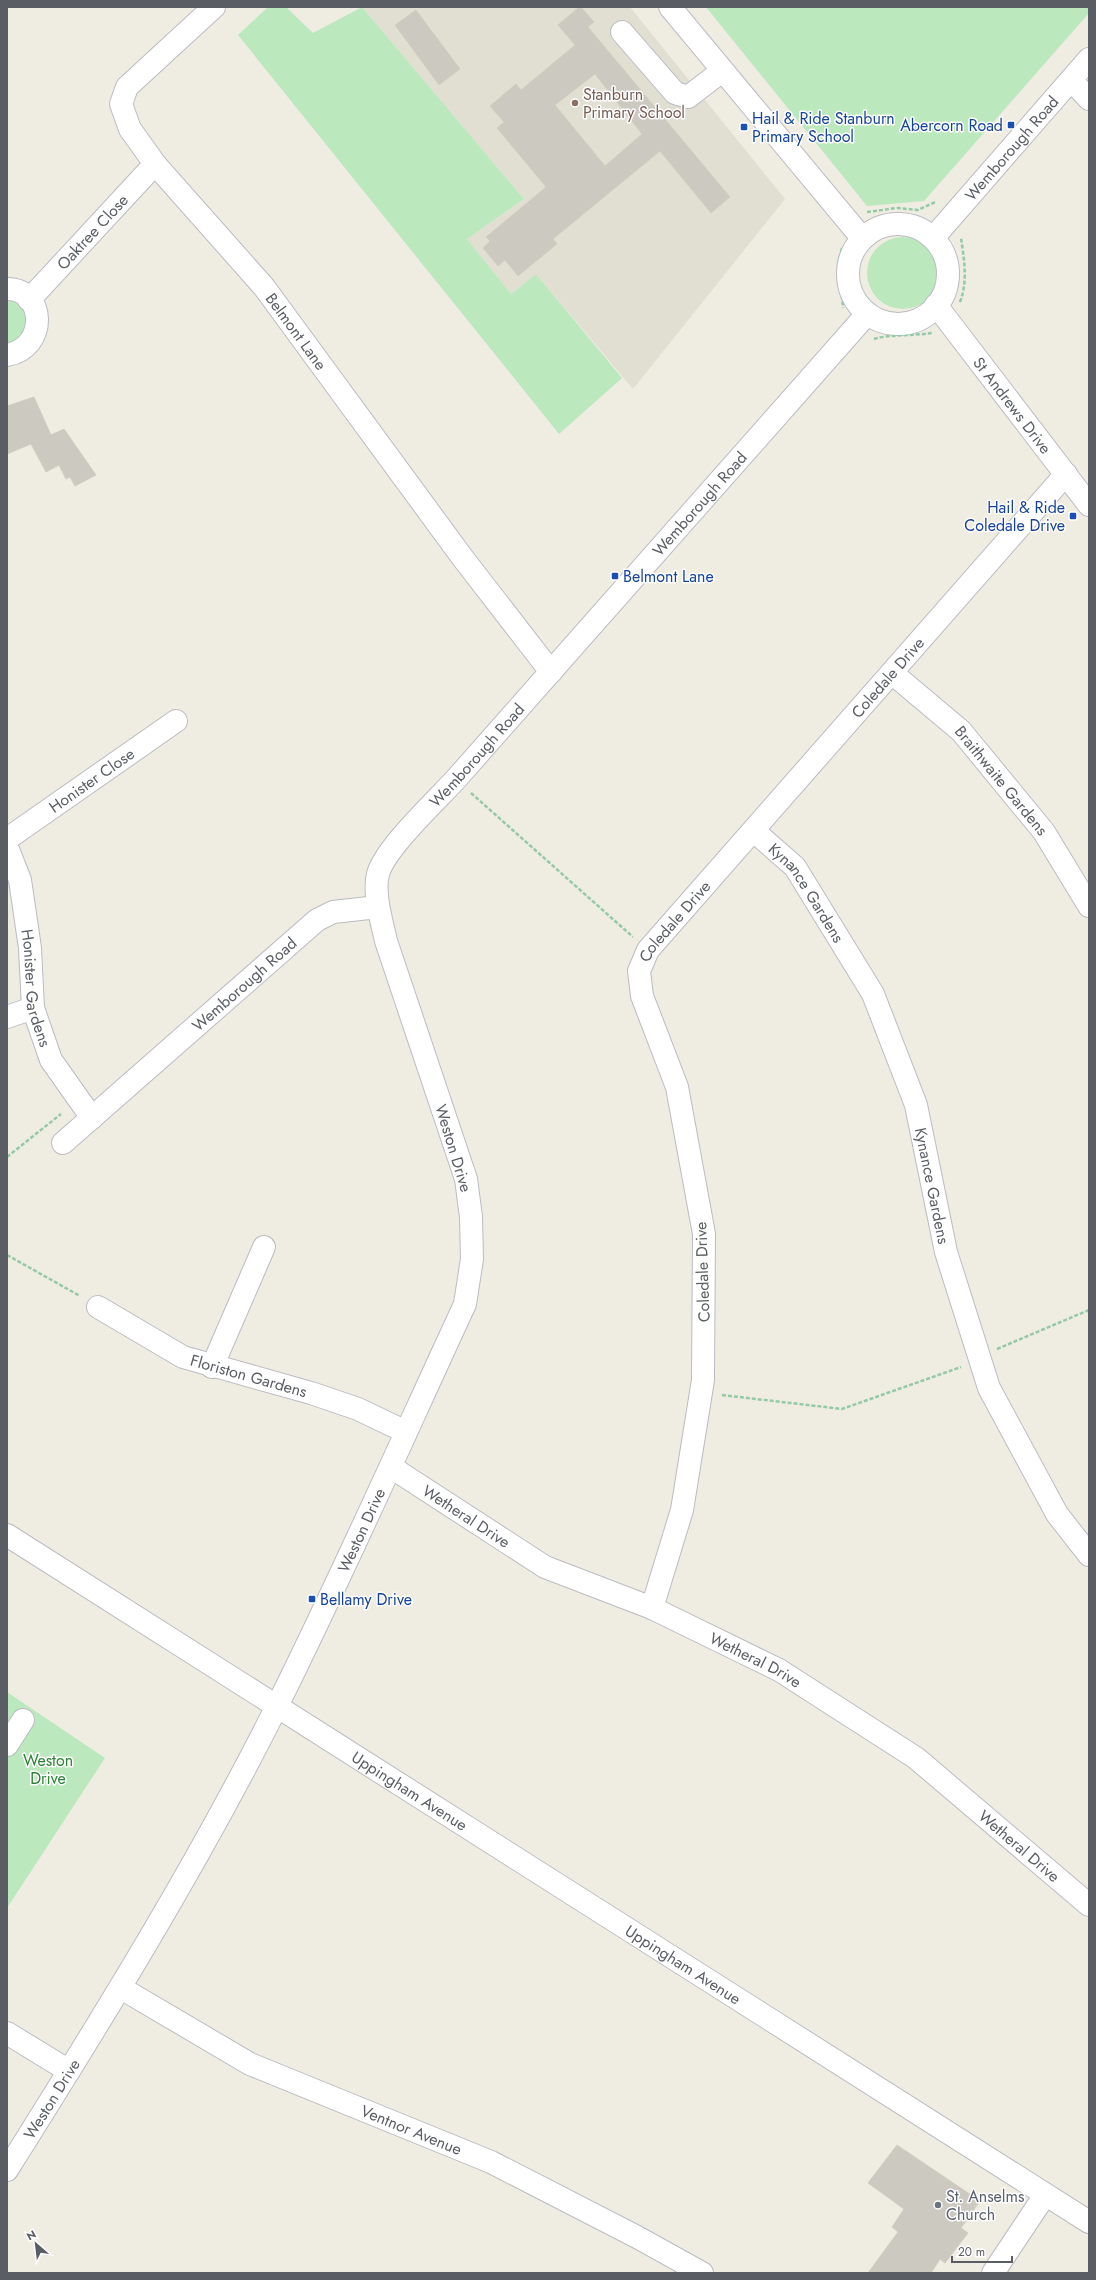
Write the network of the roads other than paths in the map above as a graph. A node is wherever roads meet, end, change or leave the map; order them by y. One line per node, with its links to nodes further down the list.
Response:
1 (214, 7): 8 (street, Belmont Lane)
2 (670, 7): 5 (street)
3 (622, 32): 5 (street)
4 (1089, 59): 6 (street, Wemborough Road)
5 (722, 70): 10 (street)
6 (1071, 80): 7 (street); 9 (street, Wemborough Road)
7 (1089, 99)
8 (156, 164): 12 (street, Oaktree Close); 18 (street, Belmont Lane)
9 (934, 237): 10 (street); 13 (street)
10 (853, 242): 14 (street)
11 (7, 289): 12 (street)
12 (29, 300): 15 (street)
13 (936, 305): 14 (street); 16 (street, St Andrews Drive)
14 (867, 314): 18 (street, Wemborough Road)
15 (7, 355)
16 (1066, 474): 17 (street, St Andrews Drive); 19 (street, Coledale Drive)
17 (1089, 505)
18 (551, 672): 25 (street, Wemborough Road)
19 (892, 673): 21 (street, Coledale Drive); 24 (street, Braithwaite Gardens)
20 (176, 721): 22 (street, Honister Close)
21 (754, 831): 36 (street, Kynance Gardens); 37 (street, Coledale Drive)
22 (7, 839)
23 (7, 847): 26 (street, Honister Gardens)
24 (1089, 906)
25 (378, 907): 28 (street, Wemborough Road); 33 (street, Weston Drive)
26 (33, 1008): 27 (street); 28 (street, Honister Gardens)
27 (7, 1017)
28 (92, 1118): 29 (street, Wemborough Road)
29 (63, 1142)
30 (264, 1247): 32 (street)
31 (98, 1306): 32 (street, Floriston Gardens)
32 (212, 1367): 33 (street, Floriston Gardens)
33 (406, 1432): 34 (street, Weston Drive)
34 (391, 1467): 37 (street, Wetheral Drive); 38 (street, Weston Drive)
35 (7, 1536): 38 (street)
36 (1089, 1555)
37 (652, 1608): 41 (street, Wetheral Drive)
38 (277, 1707): 42 (street, Weston Drive); 46 (street, Uppingham Avenue)
39 (23, 1720): 40 (street)
40 (7, 1745)
41 (1089, 1905)
42 (121, 1988): 44 (street, Weston Drive); 48 (street, Ventnor Avenue)
43 (7, 2032): 44 (street)
44 (69, 2071): 45 (street, Weston Drive)
45 (7, 2170)
46 (1045, 2195): 47 (street, Uppingham Avenue); 49 (street)
47 (1089, 2222)
48 (702, 2273)
49 (993, 2273)

